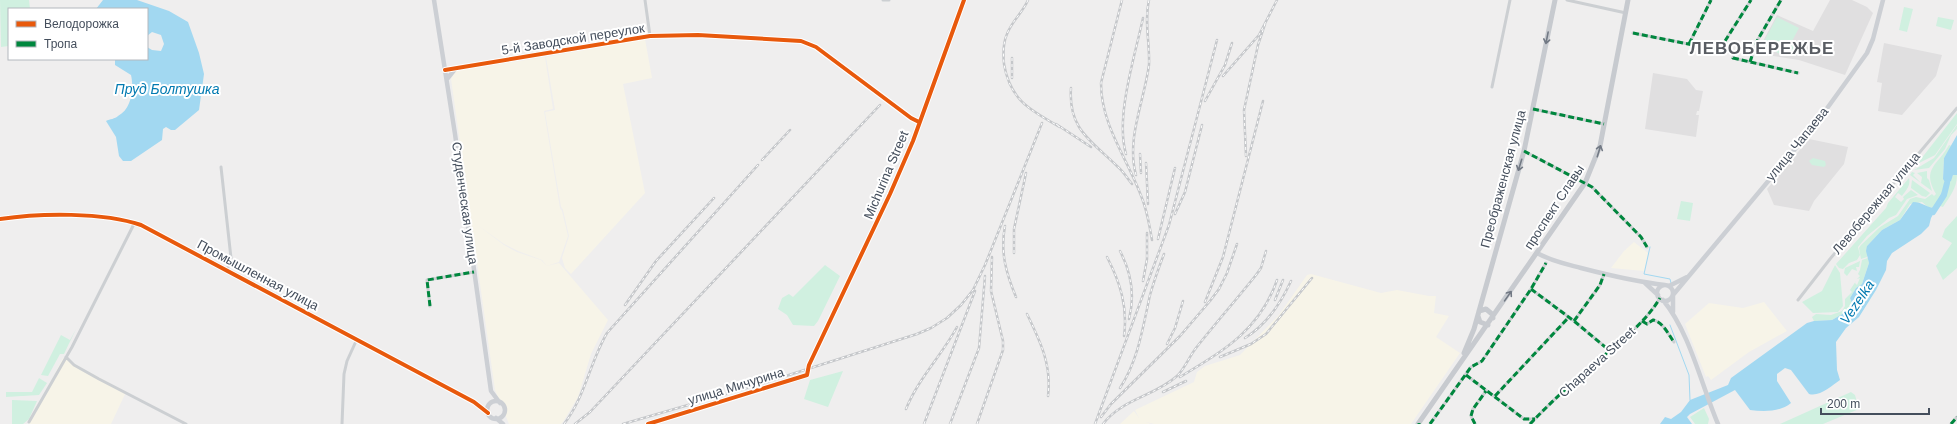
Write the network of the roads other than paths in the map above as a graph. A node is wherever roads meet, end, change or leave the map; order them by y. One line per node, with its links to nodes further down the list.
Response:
1 (434, 0): 21 (street, Студенческая улица)
2 (645, 0): 16 (street)
3 (889, 0): 13 (street)
4 (964, 0): 27 (street, Michurina Street)
5 (1510, 0): 24 (street)
6 (1555, 0): 26 (main road, Преображенская улица, one-way to 26)
7 (1568, 0): 14 (street)
8 (1628, 0): 14 (main road, проспект Славы)
9 (1711, 0): 18 (street)
10 (1751, 0): 17 (street)
11 (1781, 0): 19 (street)
12 (1883, 0): 40 (street, улица Чапаева)
13 (883, 1)
14 (1626, 13): 28 (main road, проспект Славы)
15 (1633, 33): 18 (street)
16 (650, 36): 20 (street, 5-й Заводской переулок); 27 (street, 5-й Заводской переулок)
17 (1726, 40)
18 (1689, 44): 19 (street)
19 (1750, 62): 22 (street)
20 (455, 69): 21 (street, 5-й Заводской переулок); 23 (street)
21 (445, 70): 23 (street, Студенческая улица)
22 (1798, 73)
23 (446, 79): 38 (street, Студенческая улица)
24 (1492, 87)
25 (1957, 108): 46 (street, Левобережная улица)
26 (1533, 109): 28 (street); 29 (main road, Преображенская улица)
27 (919, 122): 77 (street, Michurina Street)
28 (1604, 124): 31 (main road, проспект Славы, one-way to 28)
29 (1524, 151): 31 (street); 48 (main road, Преображенская улица, one-way to 48)
30 (221, 167): 37 (street)
31 (1585, 183): 34 (street); 35 (main road, проспект Славы)
32 (0, 219): 33 (street, Промышленная улица)
33 (135, 222): 37 (street, Промышленная улица); 58 (street)
34 (1647, 247)
35 (1537, 254): 39 (street); 51 (main road, проспект Славы, one-way to 35)
36 (1546, 264): 43 (street)
37 (227, 270): 55 (street, Промышленная улица)
38 (474, 272): 47 (street); 61 (street, Студенческая улица)
39 (1604, 274): 41 (street); 52 (street)
40 (1689, 276): 42 (street, улица Чапаева); 44 (street, улица Чапаева)
41 (1645, 283): 42 (street); 45 (street)
42 (1667, 285): 44 (street); 45 (street)
43 (1531, 289): 50 (street); 60 (street)
44 (1673, 295): 45 (street); 49 (street)
45 (1660, 298): 49 (street); 53 (street, Chapaeva Street)
46 (1798, 300)
47 (430, 306)
48 (1478, 312): 51 (main road); 54 (main road); 59 (main road, Преображенская улица)
49 (1673, 312): 83 (street)
50 (1568, 316): 52 (street); 63 (street)
51 (1492, 318): 54 (main road, проспект Славы)
52 (1574, 321): 57 (street)
53 (1642, 321): 56 (street); 57 (street, Chapaeva Street)
54 (1488, 325): 59 (main road, проспект Славы)
55 (357, 339): 65 (street, Промышленная улица); 75 (street)
56 (1674, 342)
57 (1610, 351): 72 (street, Chapaeva Street)
58 (66, 357): 73 (street); 74 (street)
59 (1462, 360): 78 (main road)
60 (1466, 375): 62 (street); 79 (street)
61 (491, 391): 64 (street, Студенческая улица); 66 (street)
62 (1486, 391): 63 (street); 80 (street)
63 (1495, 396): 71 (street)
64 (500, 403): 66 (street); 68 (street)
65 (478, 404): 66 (street); 67 (street, Промышленная улица)
66 (489, 404): 67 (street)
67 (488, 413): 70 (street)
68 (504, 415): 70 (street); 76 (street)
69 (1957, 417): 84 (street)
70 (496, 418): 76 (street)
71 (1524, 419): 72 (street); 81 (street)
72 (1535, 419): 82 (street, Chapaeva Street)
73 (29, 422)
74 (186, 424)
75 (342, 424)
76 (503, 424)
77 (648, 424)
78 (1419, 424)
79 (1430, 424)
80 (1475, 424)
81 (1525, 424)
82 (1530, 424)
83 (1718, 424)
84 (1950, 424)

